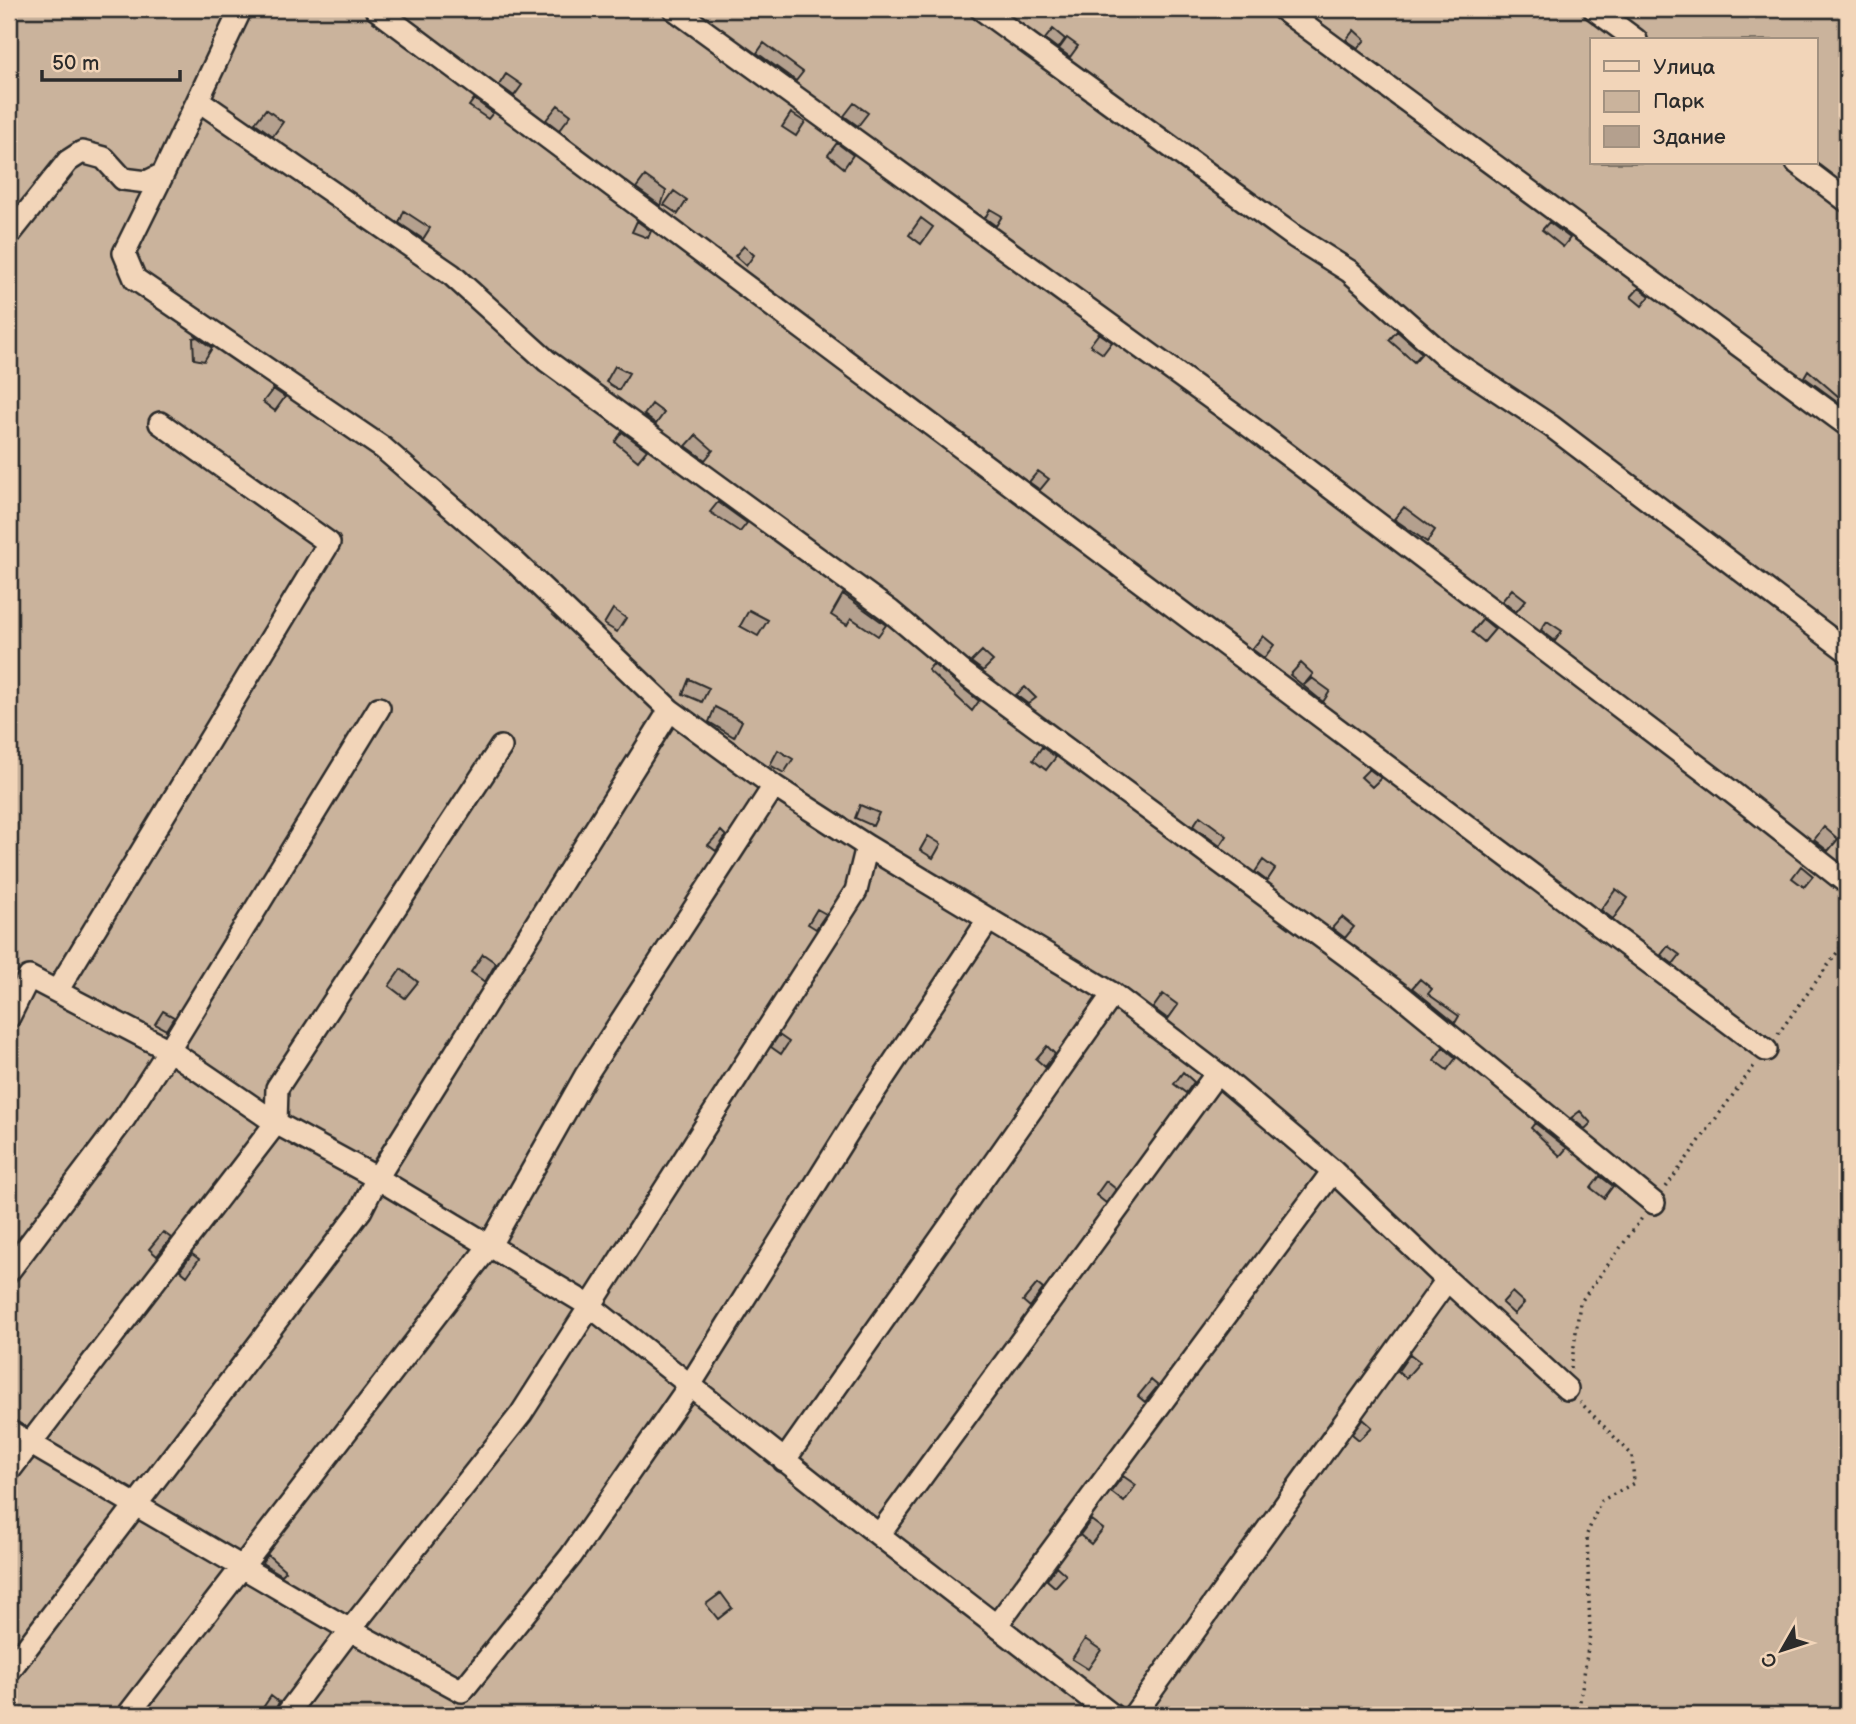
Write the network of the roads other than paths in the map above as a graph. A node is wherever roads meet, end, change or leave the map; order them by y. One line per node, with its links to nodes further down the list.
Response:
1 (241, 9): 8 (lane)
2 (376, 9): 27 (lane)
3 (674, 9): 21 (lane)
4 (981, 9): 15 (lane)
5 (1282, 9): 14 (lane)
6 (1594, 9): 7 (lane)
7 (1633, 38)
8 (198, 100): 10 (lane); 32 (lane)
9 (1798, 164): 11 (lane)
10 (163, 174): 12 (lane); 17 (lane)
11 (1847, 201)
12 (9, 235)
13 (160, 423): 23 (lane)
14 (1847, 425)
15 (1847, 651)
16 (379, 708): 26 (lane)
17 (670, 710): 19 (lane); 31 (lane)
18 (501, 747): 29 (lane)
19 (774, 786): 20 (lane); 33 (lane)
20 (867, 846): 22 (lane); 36 (lane)
21 (1847, 883)
22 (989, 919): 24 (lane); 37 (lane)
23 (57, 991): 25 (lane); 26 (lane)
24 (1113, 994): 28 (lane); 41 (lane)
25 (9, 1017)
26 (169, 1050): 29 (lane); 34 (lane)
27 (1766, 1050)
28 (1217, 1073): 30 (lane); 44 (lane)
29 (276, 1123): 31 (lane); 40 (lane)
30 (1333, 1171): 35 (lane); 46 (lane)
31 (377, 1178): 33 (lane); 43 (lane)
32 (1654, 1203)
33 (490, 1245): 36 (lane); 45 (lane)
34 (9, 1271)
35 (1447, 1280): 38 (lane); 52 (lane)
36 (590, 1306): 37 (lane); 47 (lane)
37 (690, 1385): 41 (lane); 47 (lane)
38 (1567, 1389)
39 (9, 1431): 40 (lane)
40 (31, 1442): 42 (lane); 43 (lane)
41 (784, 1461): 44 (lane)
42 (9, 1471)
43 (137, 1505): 45 (lane); 48 (lane)
44 (879, 1535): 46 (lane)
45 (240, 1567): 47 (lane); 49 (lane)
46 (996, 1626): 51 (lane)
47 (350, 1630): 50 (lane)
48 (9, 1671)
49 (128, 1715)
50 (286, 1715)
51 (1112, 1715)
52 (1134, 1715)

